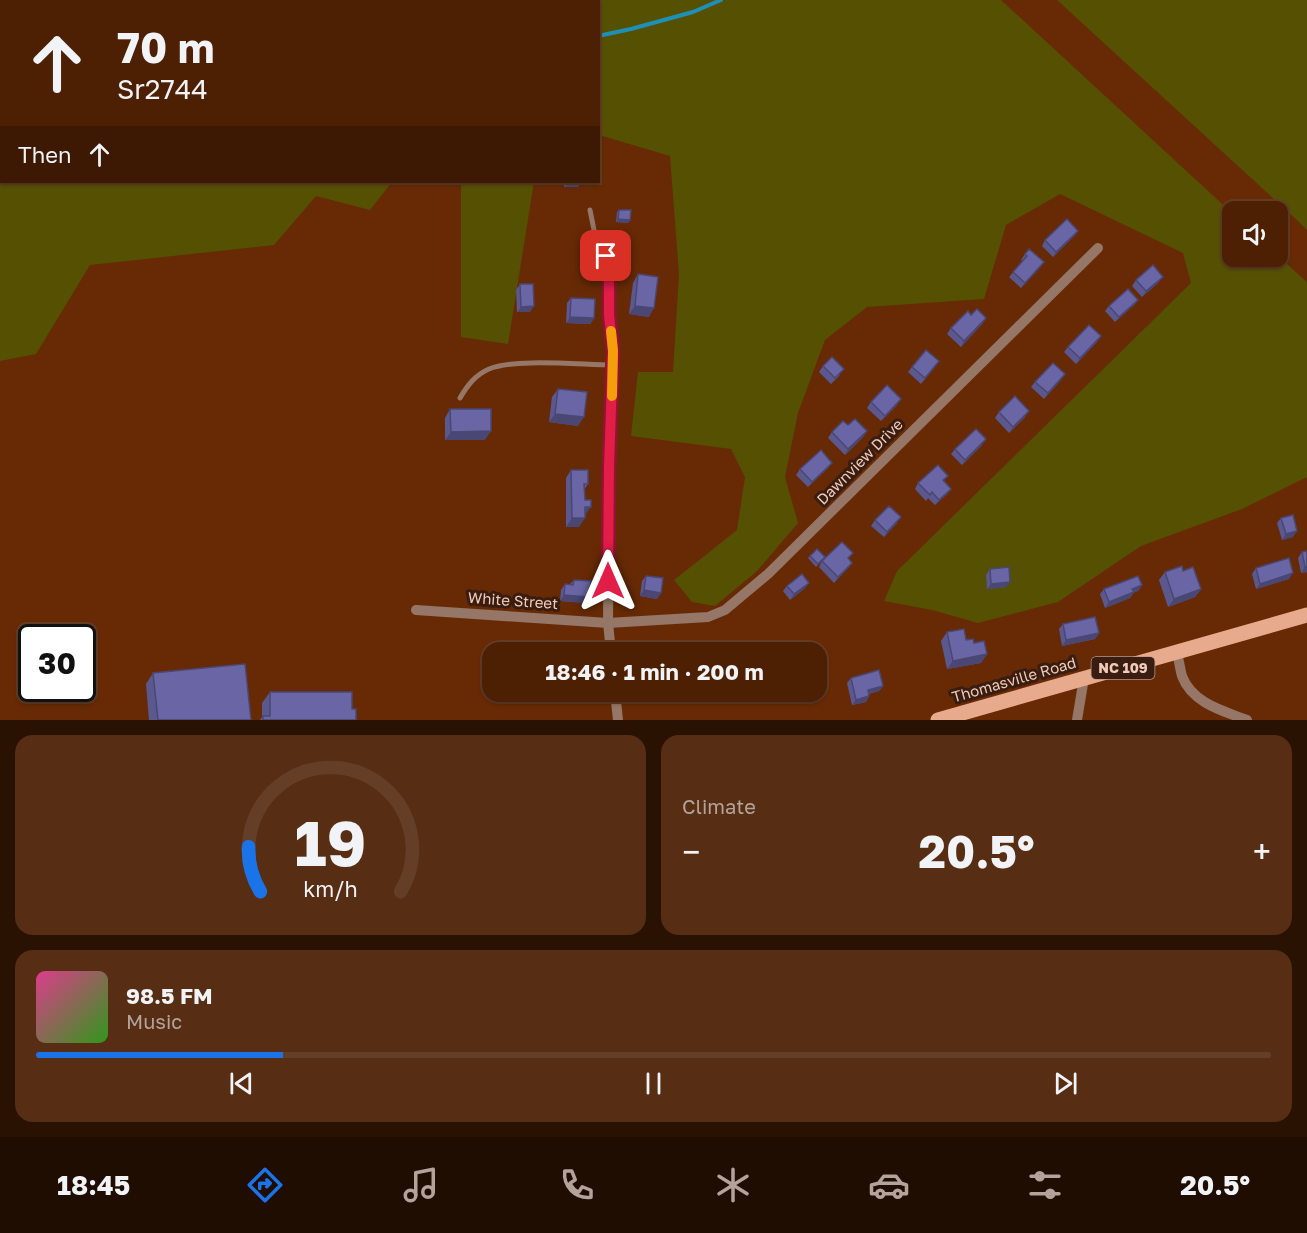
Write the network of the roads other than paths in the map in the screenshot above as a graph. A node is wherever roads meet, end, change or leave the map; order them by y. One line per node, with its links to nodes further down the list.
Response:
1 (590, 210): 3 (lane)
2 (1098, 248): 8 (street, Dawnview Drive)
3 (613, 351): 4 (street)
4 (613, 365): 5 (lane); 8 (street)
5 (460, 398)
6 (416, 610): 8 (street, White Street)
7 (1307, 615): 10 (main road, Thomasville Road / NC 109)
8 (608, 623): 9 (street)
9 (610, 642)
10 (1177, 652): 11 (main road, Thomasville Road / NC 109); 16 (street)
11 (1084, 678): 14 (main road, Thomasville Road / NC 109); 15 (street)
12 (616, 702): 13 (street)
13 (618, 720)
14 (938, 720)
15 (1077, 720)
16 (1247, 720)

